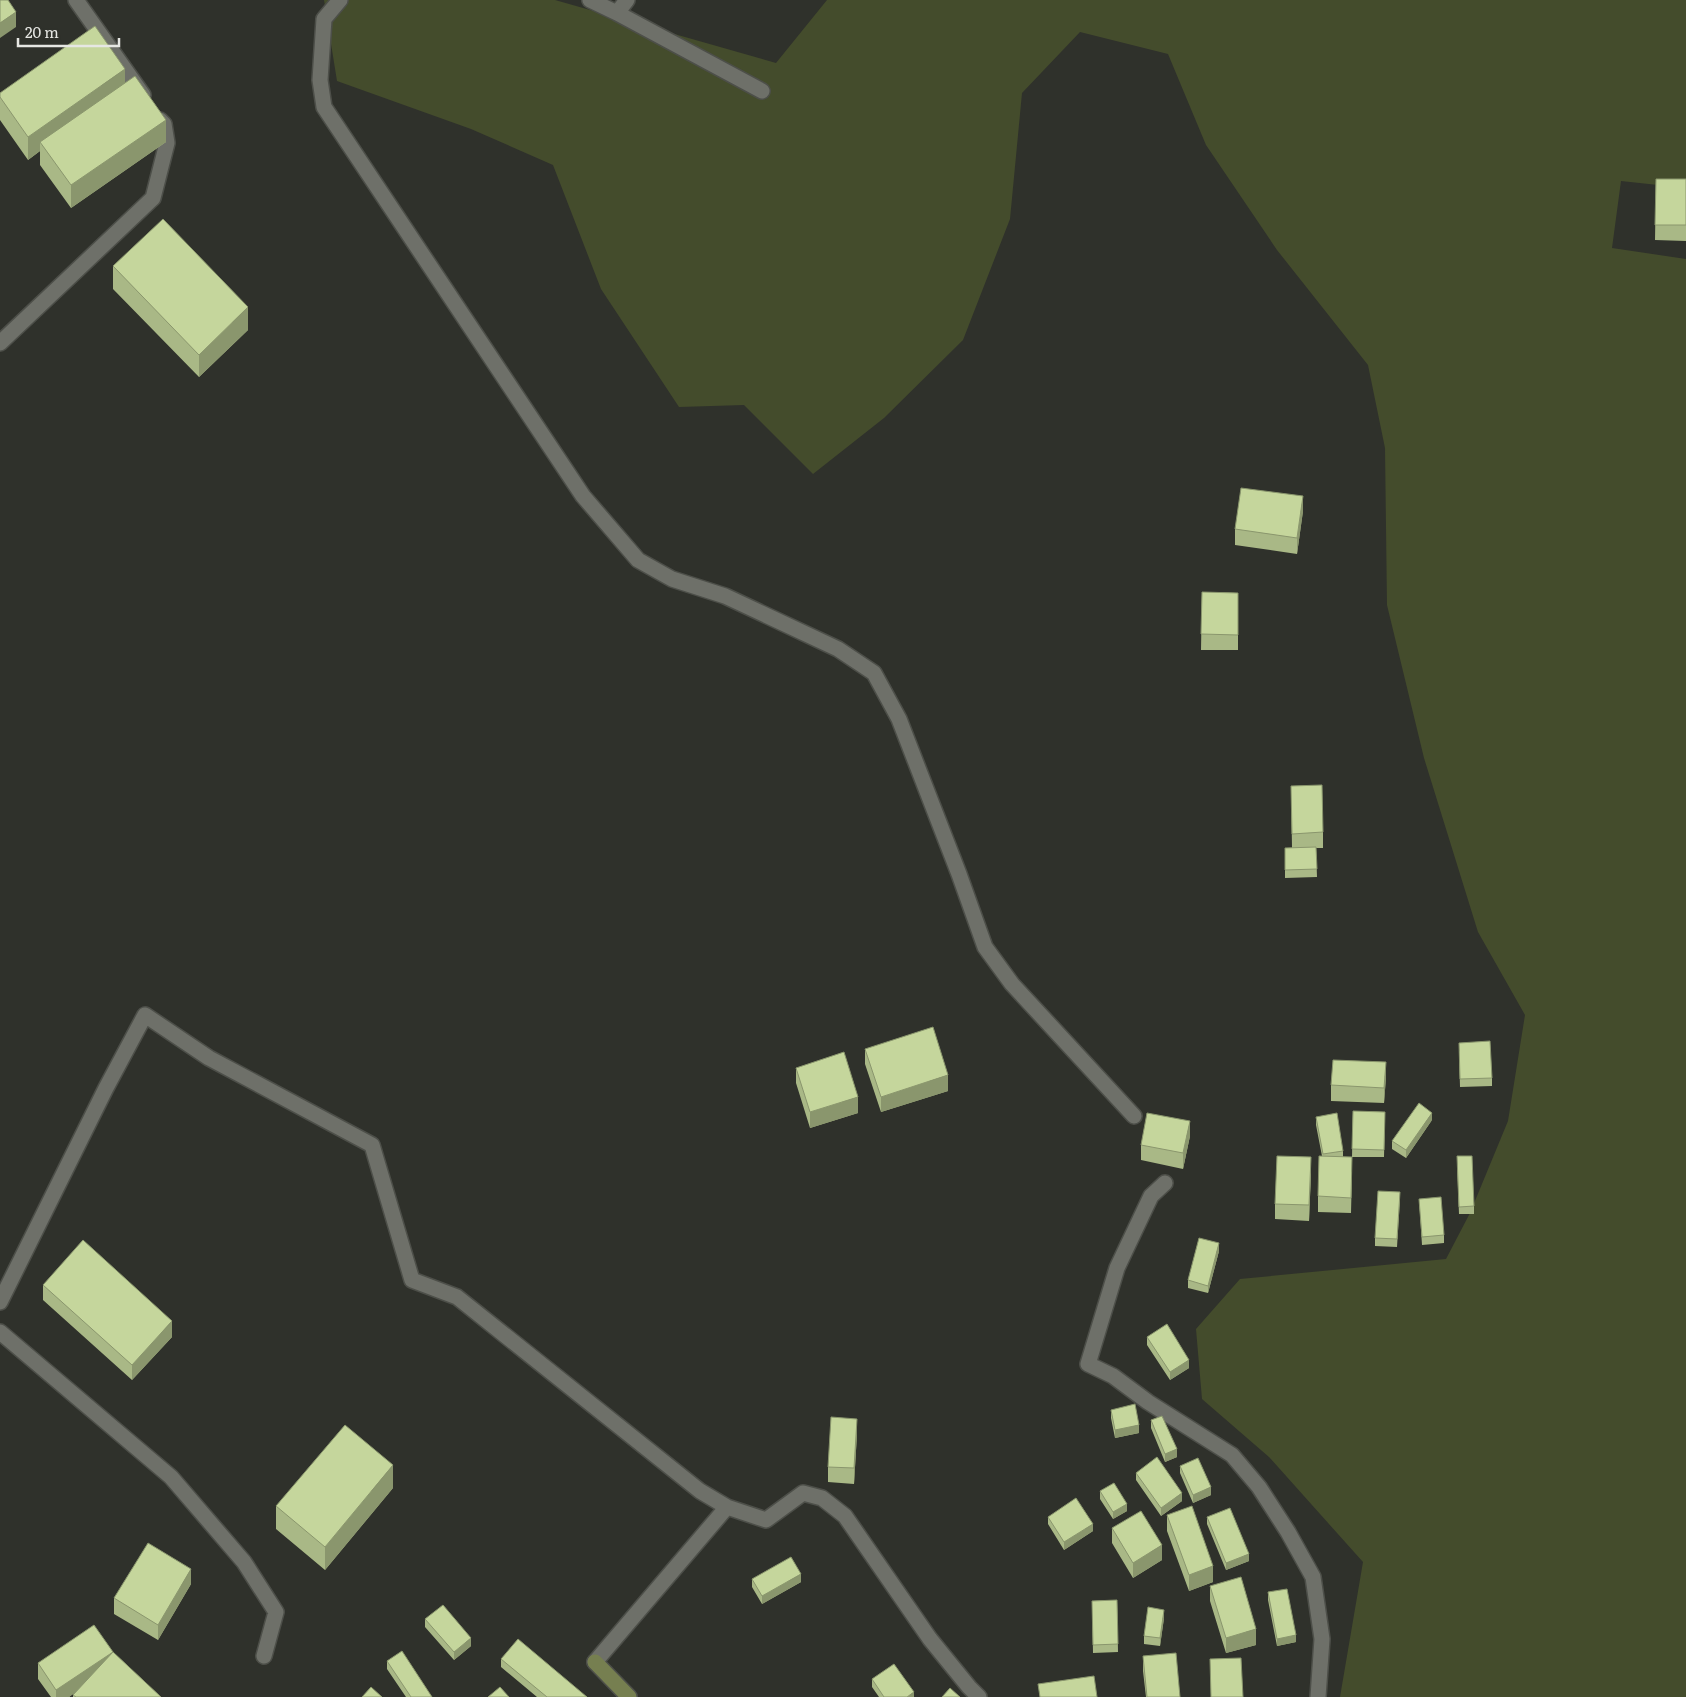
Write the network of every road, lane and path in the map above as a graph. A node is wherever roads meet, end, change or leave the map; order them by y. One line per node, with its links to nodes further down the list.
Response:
1 (76, 0): 7 (street)
2 (340, 0): 8 (street)
3 (590, 0): 5 (street)
4 (627, 0): 5 (street)
5 (617, 13): 6 (street)
6 (762, 91)
7 (0, 343)
8 (1134, 1116)
9 (1165, 1183): 16 (street)
10 (0, 1302): 12 (street)
11 (0, 1332): 13 (street)
12 (727, 1507): 14 (street); 15 (street)
13 (264, 1656)
14 (629, 1697)
15 (979, 1697)
16 (1318, 1697)

